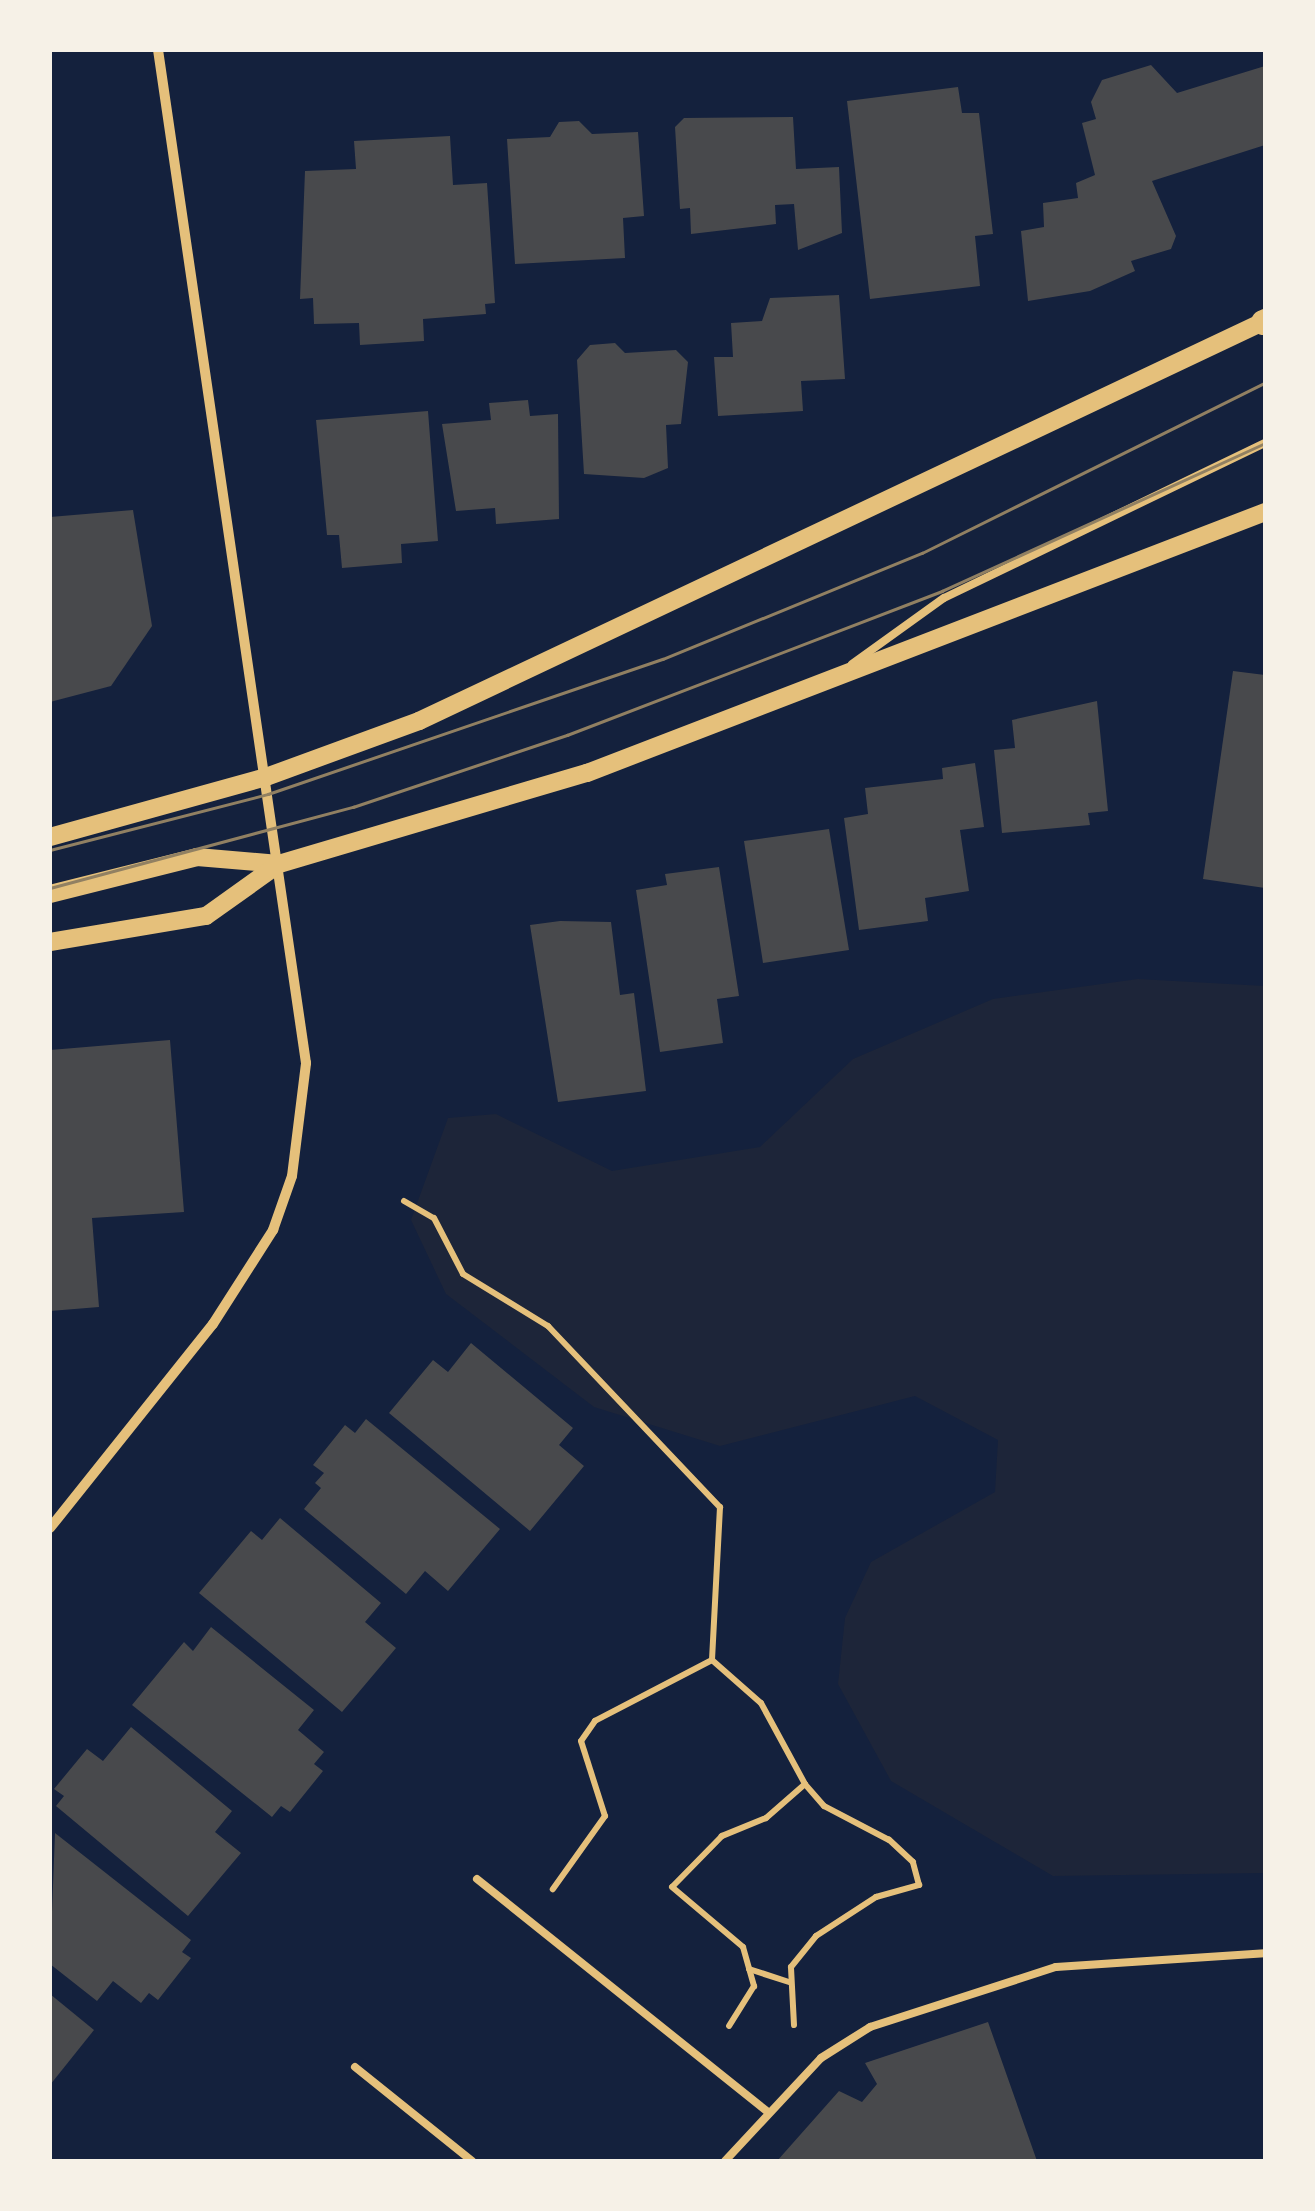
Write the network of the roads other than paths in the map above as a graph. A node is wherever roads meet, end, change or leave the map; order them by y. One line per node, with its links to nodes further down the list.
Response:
1 (158, 50): 6 (street)
2 (1264, 321): 6 (street)
3 (1265, 443): 5 (lane)
4 (1265, 512): 5 (street)
5 (828, 682): 8 (street)
6 (266, 777): 7 (street); 8 (street)
7 (50, 836)
8 (280, 864): 9 (street); 10 (street); 11 (street)
9 (50, 894)
10 (50, 942)
11 (50, 1528)
12 (476, 1879): 15 (lane)
13 (1265, 1953): 15 (lane)
14 (355, 2066): 16 (lane)
15 (768, 2112): 17 (lane)
16 (472, 2161)
17 (725, 2161)

